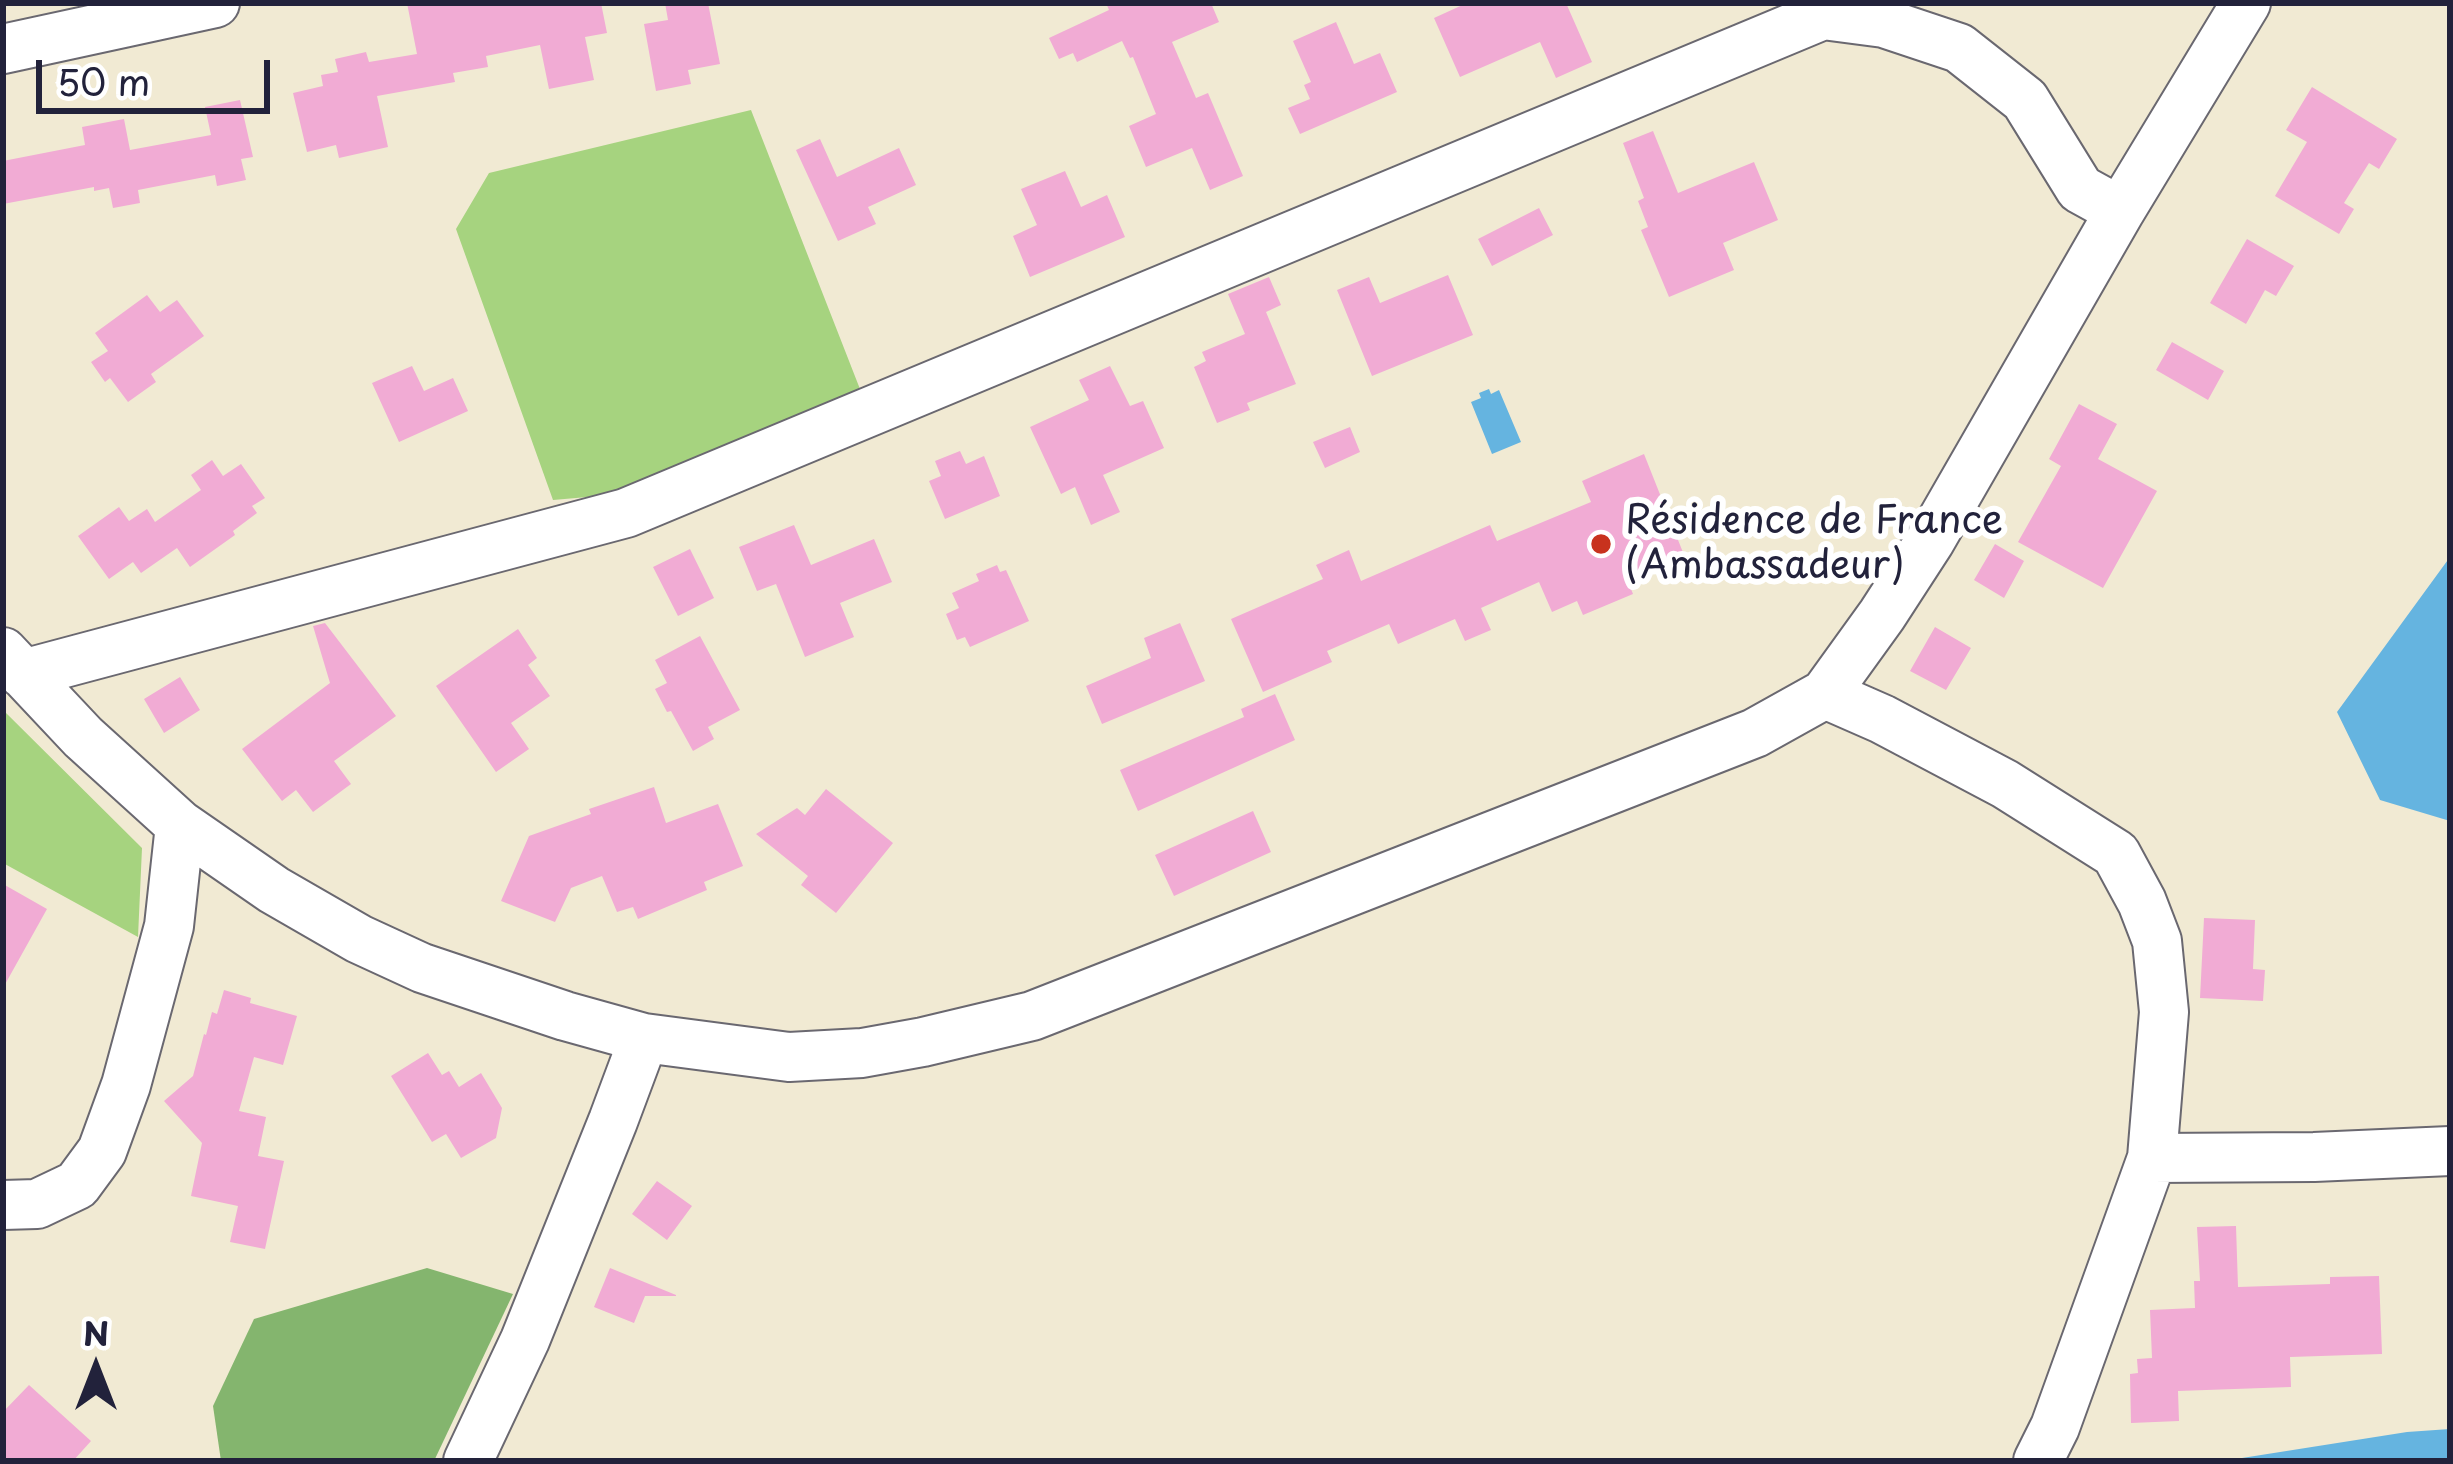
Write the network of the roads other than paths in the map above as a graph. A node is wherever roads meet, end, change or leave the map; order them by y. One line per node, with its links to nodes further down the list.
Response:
1 (215, 3): 3 (street)
2 (2246, 3): 4 (street)
3 (3, 49)
4 (2120, 212): 5 (street); 6 (street)
5 (13, 663): 7 (street)
6 (1825, 694): 8 (street); 10 (street)
7 (180, 825): 8 (street); 11 (street)
8 (644, 1038): 12 (street)
9 (2450, 1151): 10 (street)
10 (2152, 1158): 13 (street)
11 (3, 1204)
12 (468, 1461)
13 (2038, 1461)

